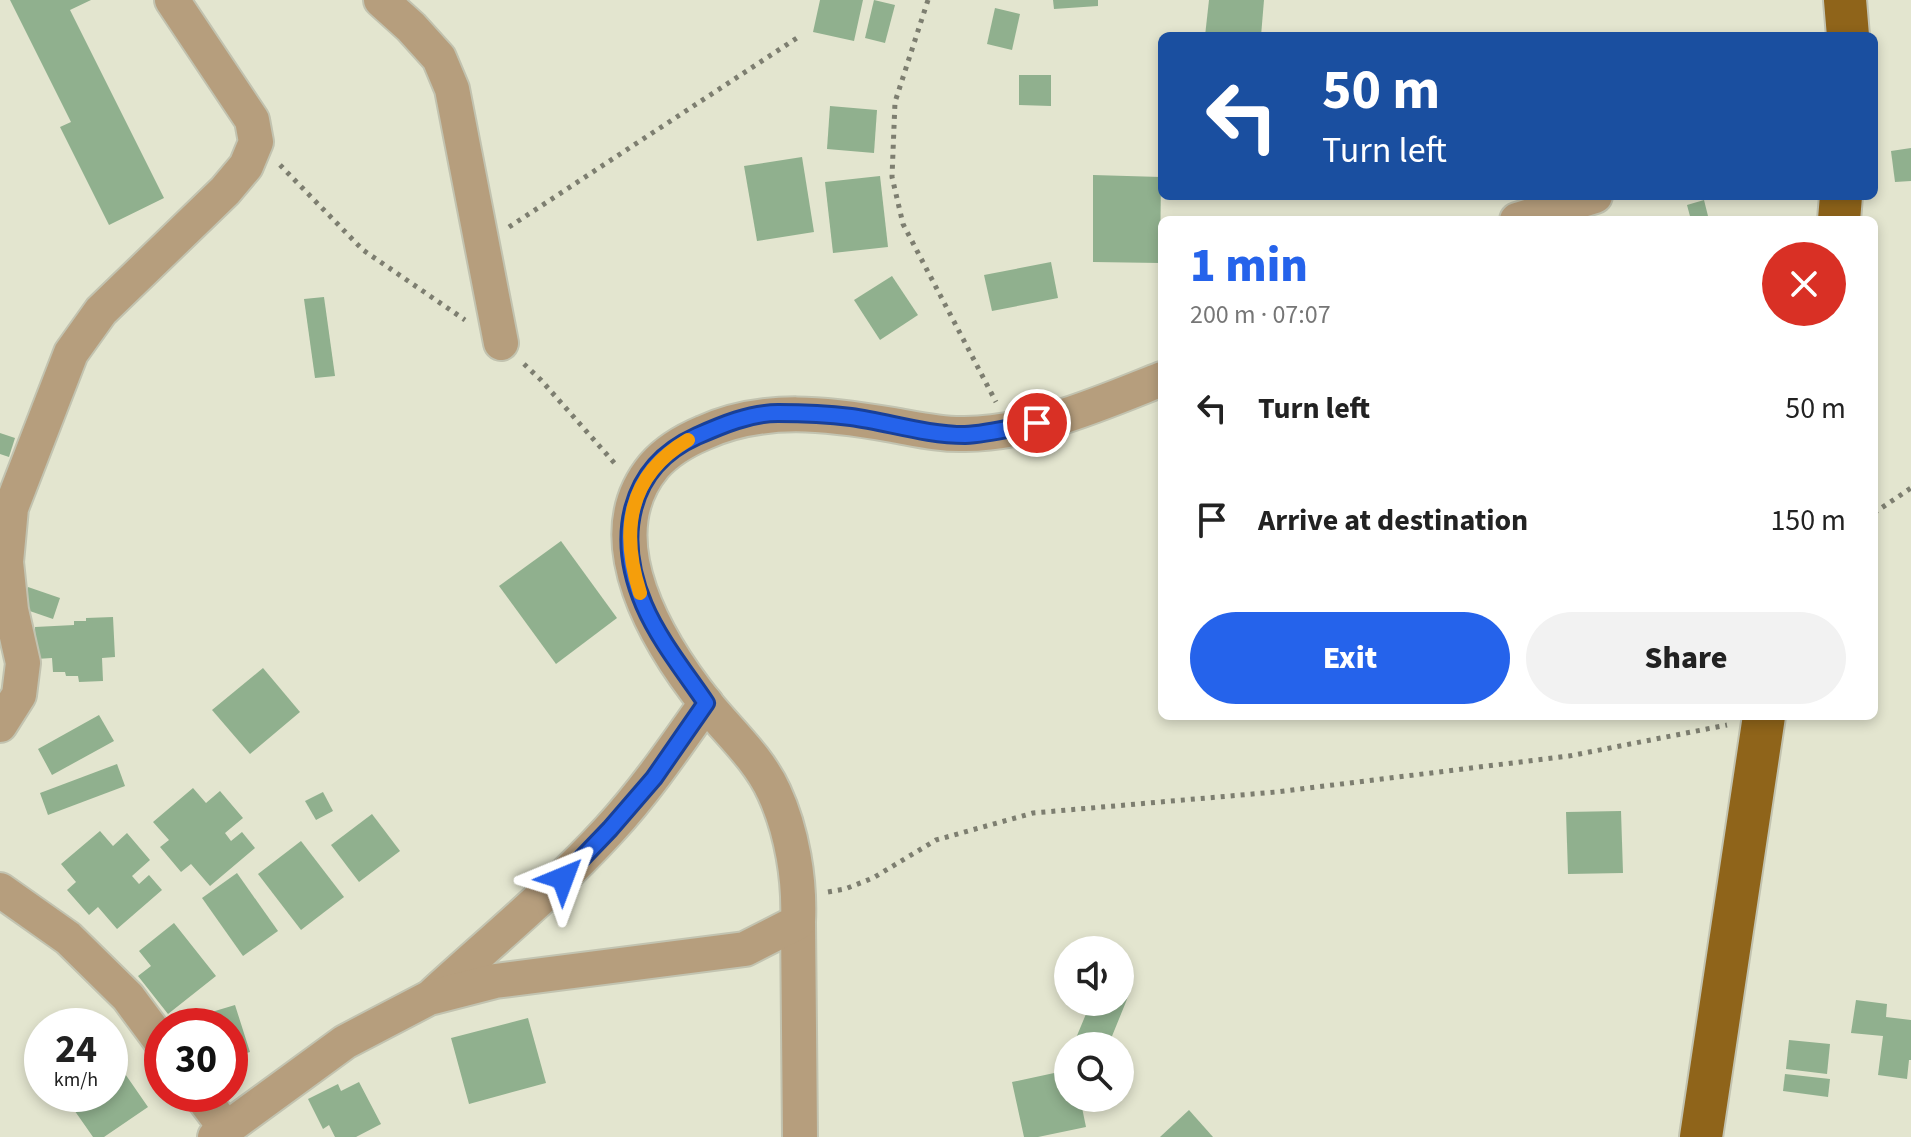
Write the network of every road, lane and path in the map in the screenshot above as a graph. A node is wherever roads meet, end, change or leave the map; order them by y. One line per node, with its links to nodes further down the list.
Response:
1 (172, 0): 7 (street)
2 (381, 0): 10 (street)
3 (928, 0): 13 (path)
4 (1845, 0): 5 (main road)
5 (1848, 32)
6 (800, 36): 10 (path)
7 (256, 142): 11 (path); 20 (street)
8 (1582, 200): 9 (street)
9 (1530, 216)
10 (481, 244): 11 (street)
11 (501, 343): 15 (path)
12 (1158, 381): 13 (street)
13 (1009, 428): 15 (street)
14 (1911, 488): 16 (path)
15 (639, 491): 17 (street)
16 (1878, 510)
17 (706, 703): 22 (street); 23 (street)
18 (1749, 720): 22 (path)
19 (1764, 720): 28 (main road)
20 (0, 725)
21 (0, 890): 24 (street)
22 (799, 910): 23 (street); 27 (street)
23 (429, 998): 26 (street)
24 (144, 1019)
25 (209, 1112): 26 (street)
26 (221, 1134)
27 (800, 1137)
28 (1701, 1137)

